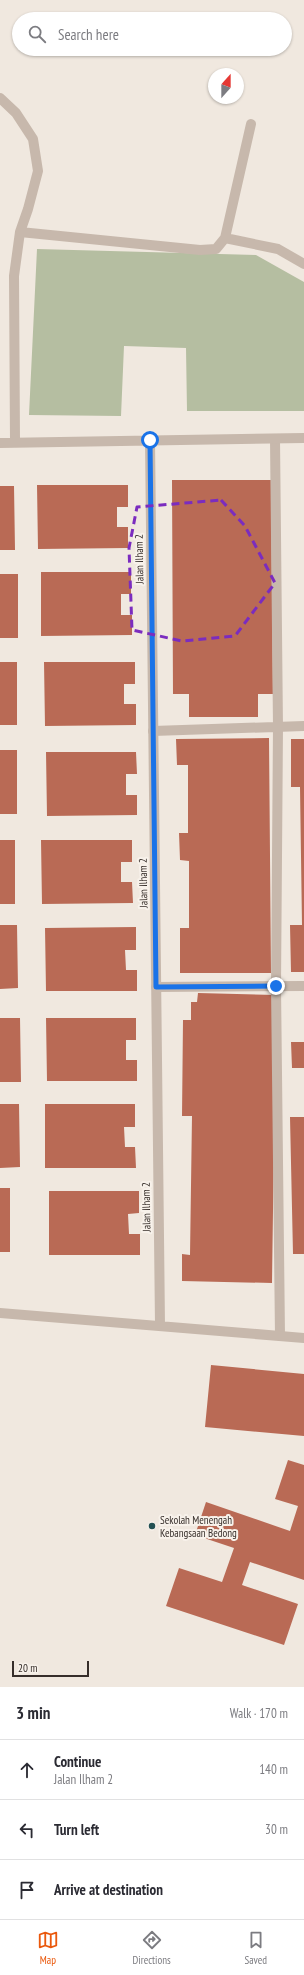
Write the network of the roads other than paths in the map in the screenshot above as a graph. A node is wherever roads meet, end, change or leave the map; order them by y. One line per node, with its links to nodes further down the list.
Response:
1 (0, 98): 3 (street)
2 (251, 124): 4 (street)
3 (20, 232): 4 (street); 9 (street)
4 (225, 238): 5 (street)
5 (304, 264)
6 (304, 438): 7 (street)
7 (275, 439): 8 (street); 12 (street)
8 (150, 440): 9 (street); 13 (street, Jalan Ilham 2)
9 (14, 442): 10 (street)
10 (0, 443)
11 (304, 726): 12 (street)
12 (278, 727): 13 (street); 14 (street)
13 (153, 731): 16 (street, Jalan Ilham 2)
14 (276, 986): 15 (street); 16 (street); 19 (street)
15 (304, 986)
16 (156, 987): 18 (street, Jalan Ilham 2)
17 (0, 1313): 18 (street)
18 (160, 1325): 19 (street)
19 (280, 1336): 20 (street)
20 (304, 1338)

